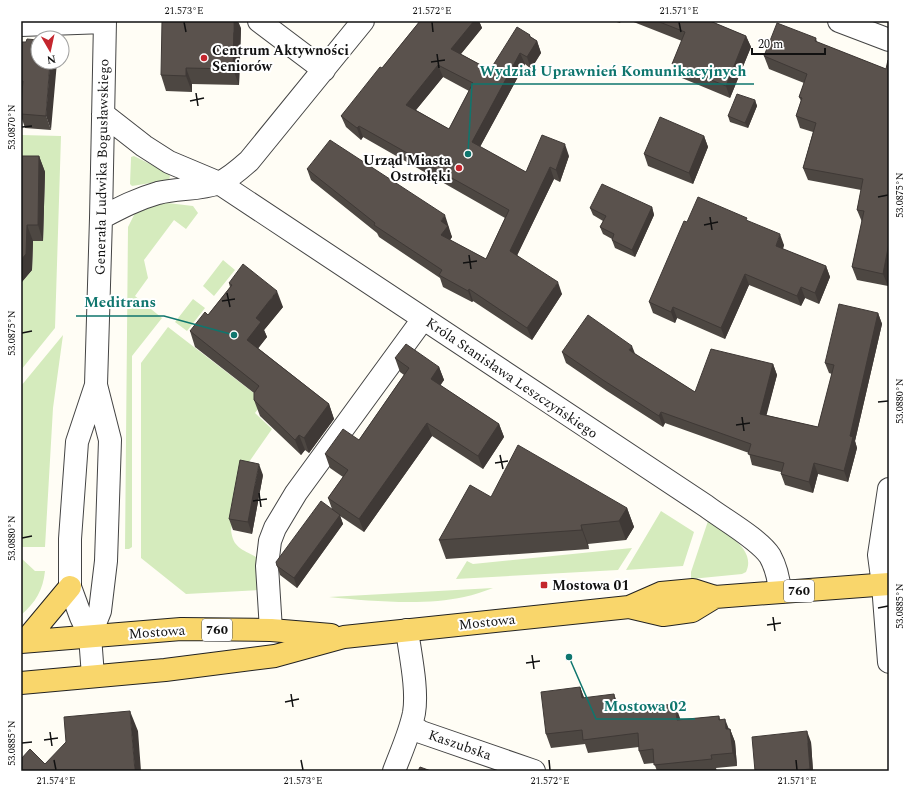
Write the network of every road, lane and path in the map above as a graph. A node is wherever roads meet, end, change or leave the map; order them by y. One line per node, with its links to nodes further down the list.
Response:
1 (105, 21): 5 (street); 8 (street, Generała Ludwika Bogusławskiego)
2 (259, 21): 7 (street)
3 (363, 21): 7 (street)
4 (839, 21): 6 (street)
5 (21, 25)
6 (889, 40)
7 (324, 70): 9 (street)
8 (103, 114): 9 (street, Króla Stanisława Leszczyńskiego); 10 (street, Generała Ludwika Bogusławskiego)
9 (219, 183): 10 (street); 11 (street, Króla Stanisława Leszczyńskiego)
10 (101, 218): 12 (street, Generała Ludwika Bogusławskiego)
11 (423, 319): 16 (street, Króla Stanisława Leszczyńskiego); 17 (street)
12 (96, 384): 15 (street, Generała Ludwika Bogusławskiego); 19 (street, Generała Ludwika Bogusławskiego)
13 (889, 489): 14 (street)
14 (886, 584): 16 (main road, Mostowa / 760); 22 (street)
15 (70, 587): 19 (street, Generała Ludwika Bogusławskiego); 21 (main road)
16 (780, 592): 18 (main road, Mostowa / 760)
17 (271, 630): 19 (main road, Mostowa / 760); 20 (main road, Mostowa / 760)
18 (407, 630): 20 (main road, Mostowa / 760); 25 (street)
19 (90, 636): 21 (main road, 760); 23 (street, Generała Ludwika Bogusławskiego)
20 (344, 637): 23 (main road, Mostowa / 760)
21 (23, 641)
22 (889, 662)
23 (93, 676): 24 (main road, 760)
24 (21, 683)
25 (411, 725): 26 (street); 27 (street, Kaszubska)
26 (394, 771)
27 (534, 771)

